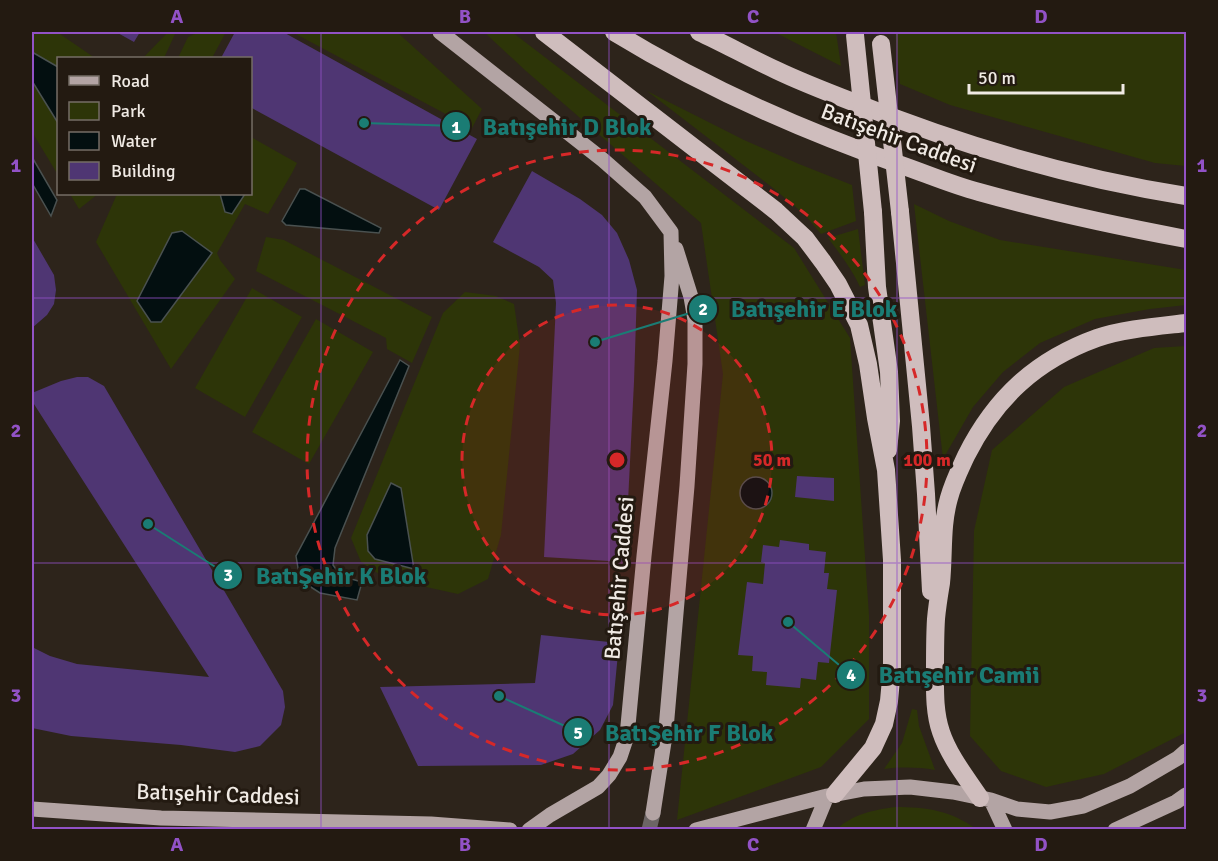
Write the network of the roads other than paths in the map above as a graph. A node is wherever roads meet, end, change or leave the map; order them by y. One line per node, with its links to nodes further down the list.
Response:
1 (440, 32): 8 (main road)
2 (544, 32): 11 (highway)
3 (614, 32): 9 (highway, Batışehir Caddesi)
4 (699, 32): 7 (highway, Batışehir Caddesi)
5 (855, 33): 11 (highway, bridge)
6 (880, 38): 12 (highway, bridge)
7 (1186, 196)
8 (671, 232): 18 (main road); 20 (main road, Batışehir Caddesi)
9 (1186, 239)
10 (1186, 323): 12 (highway)
11 (886, 470): 14 (highway)
12 (936, 620): 16 (highway)
13 (1186, 751): 16 (main road)
14 (831, 795): 16 (main road); 22 (main road); 23 (main road)
15 (1186, 795): 25 (main road)
16 (986, 799): 24 (main road)
17 (32, 809): 19 (main road, Batışehir Caddesi)
18 (653, 813): 21 (street)
19 (510, 830)
20 (529, 830)
21 (649, 830)
22 (696, 830)
23 (813, 830)
24 (1005, 830)
25 (1115, 830)

